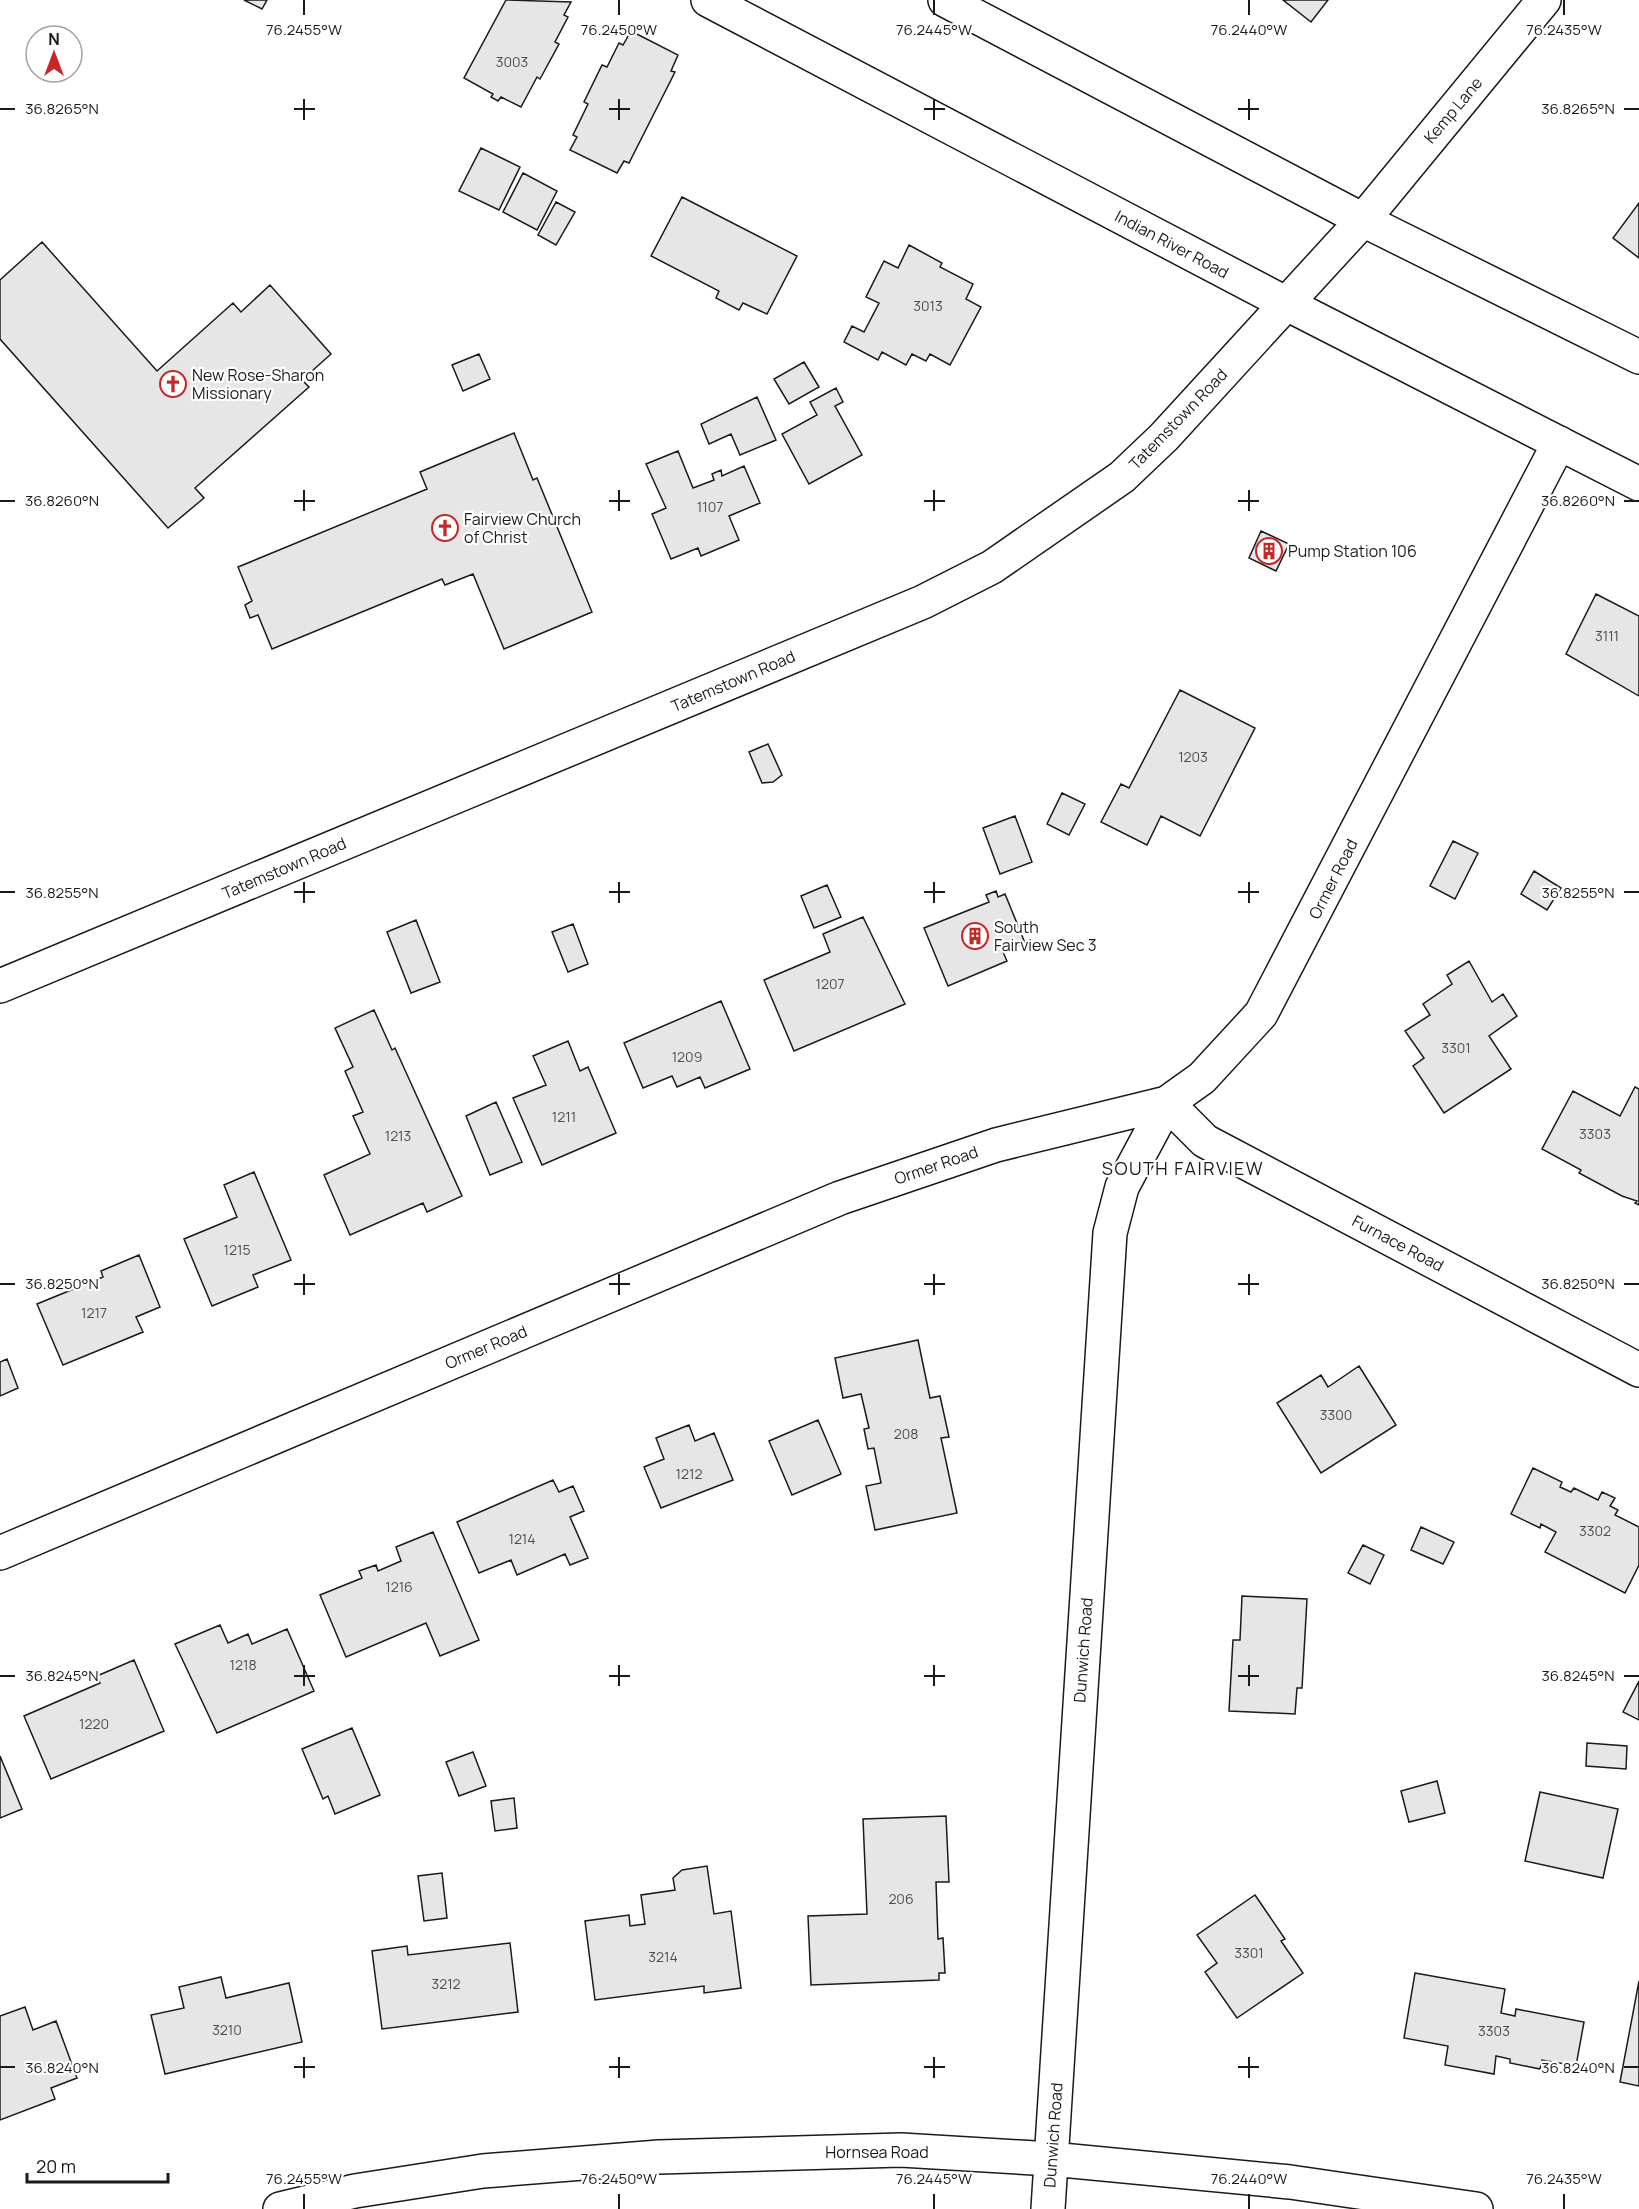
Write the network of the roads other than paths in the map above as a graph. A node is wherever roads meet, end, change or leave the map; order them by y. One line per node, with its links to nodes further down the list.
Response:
1 (708, 0): 5 (street, Indian River Road)
2 (945, 0): 4 (street)
3 (1544, 0): 4 (street, Kemp Lane)
4 (1363, 220): 5 (street, Tatemstown Road); 6 (street)
5 (1287, 304): 7 (street, Indian River Road); 9 (street, Tatemstown Road)
6 (1639, 357)
7 (1559, 443): 8 (street, Indian River Road); 10 (street, Ormer Road)
8 (1639, 484)
9 (0, 986)
10 (1167, 1103): 11 (street, Furnace Road); 12 (street, Ormer Road); 13 (street, Dunwich Road)
11 (1639, 1370)
12 (0, 1553)
13 (1051, 2159): 14 (street, Hornsea Road); 15 (street, Dunwich Road); 16 (street, Hornsea Road)
14 (280, 2209)
15 (1048, 2209)
16 (1476, 2209)

